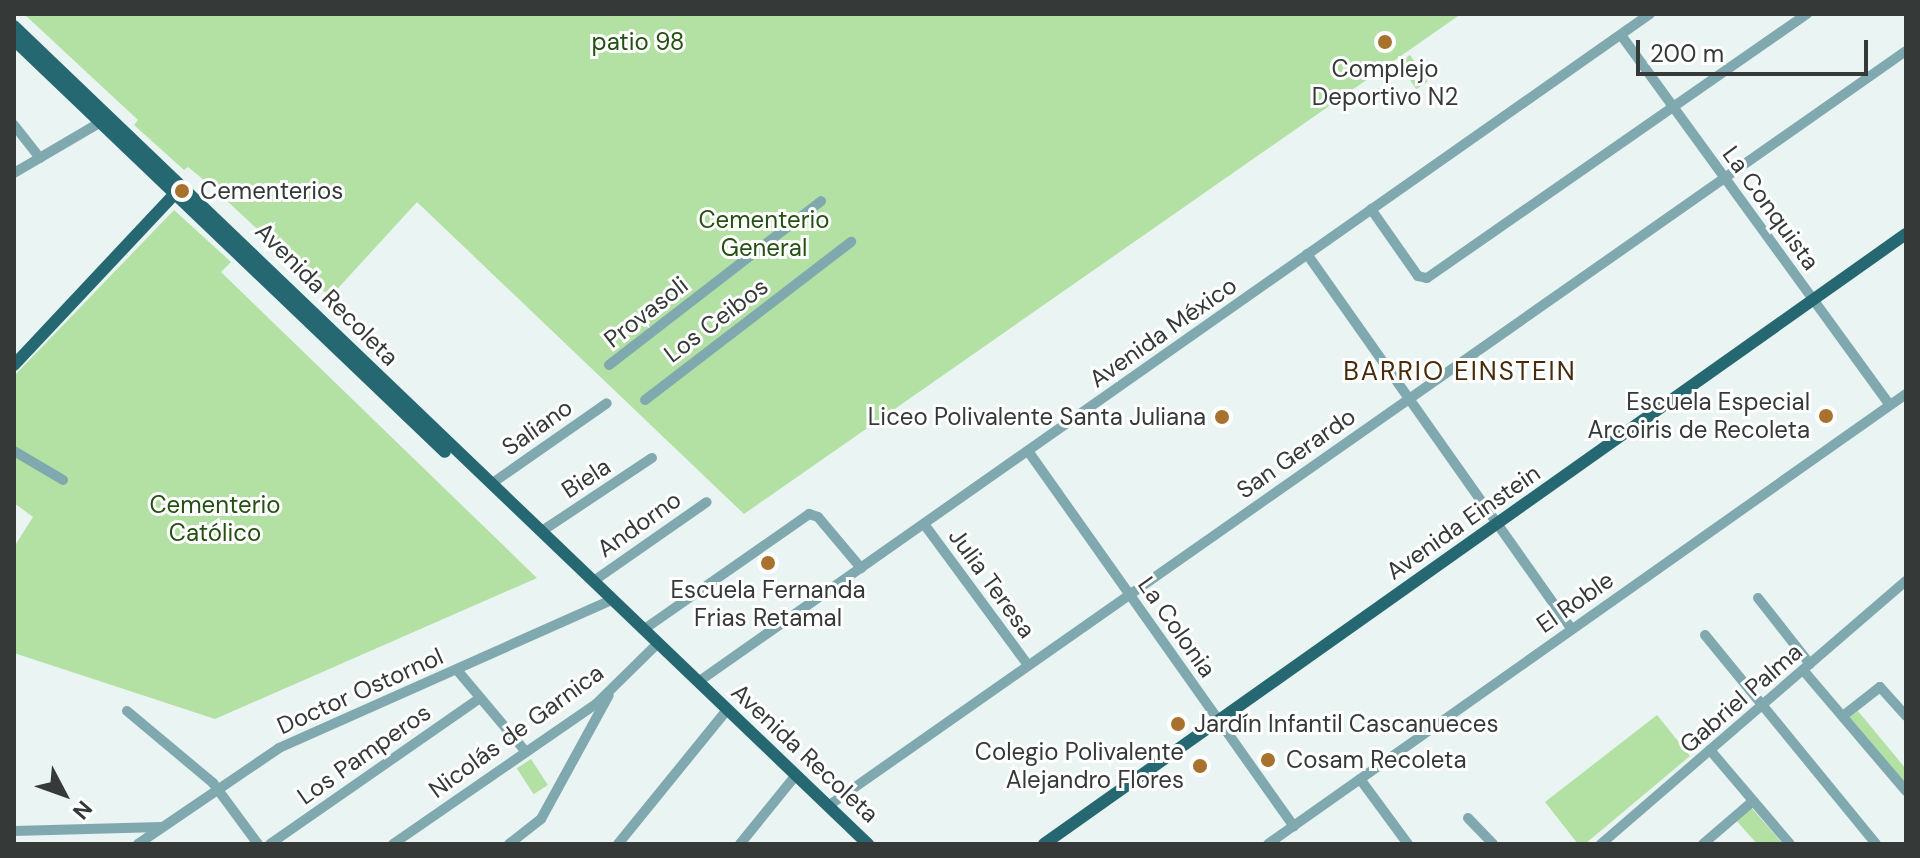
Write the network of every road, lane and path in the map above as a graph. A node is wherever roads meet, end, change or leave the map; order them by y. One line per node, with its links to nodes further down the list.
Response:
1 (1650, 14): 4 (street, Avenida México)
2 (1807, 14): 7 (street)
3 (14, 26): 13 (main road, Avenida Recoleta)
4 (1621, 35): 7 (street, La Conquista); 15 (street, Avenida México)
5 (14, 40): 8 (main road, Avenida Recoleta)
6 (1906, 51): 12 (street, San Gerardo)
7 (1673, 107): 12 (street, La Conquista); 15 (street)
8 (101, 122): 10 (street); 13 (main road, Avenida Recoleta)
9 (14, 125): 10 (street)
10 (40, 158): 11 (street)
11 (14, 173)
12 (1725, 178): 19 (street, La Conquista); 23 (street, San Gerardo)
13 (179, 189): 20 (main road); 31 (main road, Avenida Recoleta); 40 (main road, Avenida Recoleta)
14 (821, 201): 21 (street, Provasoli)
15 (1371, 209): 18 (street, Avenida México)
16 (1906, 234): 19 (main road, Avenida Einstein)
17 (851, 242): 24 (street, Los Ceibos)
18 (1307, 254): 23 (street); 28 (street, Avenida México)
19 (1813, 300): 26 (street, La Conquista); 34 (main road, Avenida Einstein)
20 (14, 365)
21 (609, 365)
22 (1906, 394): 26 (street, El Roble)
23 (1409, 398): 34 (street); 39 (street, San Gerardo)
24 (645, 400)
25 (607, 403): 31 (street, Saliano)
26 (1890, 405): 42 (street, El Roble)
27 (14, 451): 30 (street)
28 (1028, 451): 33 (street, Avenida México); 39 (street, La Colonia)
29 (652, 458): 35 (street, Biela)
30 (63, 480)
31 (491, 484): 35 (main road, Avenida Recoleta)
32 (707, 502): 37 (street, Andorno)
33 (924, 524): 36 (street, Avenida México); 46 (street, Julia Teresa)
34 (1498, 524): 42 (street); 58 (main road, Avenida Einstein)
35 (542, 531): 37 (main road, Avenida Recoleta)
36 (861, 568): 43 (street); 49 (street, Avenida México)
37 (595, 580): 40 (main road, Avenida Recoleta)
38 (1906, 581): 47 (street, Gabriel Palma)
39 (1129, 593): 46 (street, San Gerardo); 58 (street, La Colonia)
40 (608, 598): 43 (main road, Avenida Recoleta); 48 (street, Doctor Ostornol)
41 (1758, 598): 47 (street)
42 (1572, 629): 63 (street, El Roble)
43 (643, 630): 45 (main road, Avenida Recoleta)
44 (1705, 635): 52 (street)
45 (657, 644): 49 (main road, Avenida Recoleta); 50 (street, Nicolás de Garnica)
46 (1028, 665): 67 (street, San Gerardo)
47 (1806, 667): 52 (street, Gabriel Palma); 56 (street)
48 (457, 670): 51 (street); 64 (street, Doctor Ostornol)
49 (698, 682): 53 (main road, Avenida Recoleta)
50 (612, 690): 55 (street, Nicolás de Garnica); 59 (street)
51 (480, 698): 61 (street); 74 (street, Los Pamperos)
52 (1761, 706): 60 (street, Gabriel Palma); 87 (street)
53 (727, 710): 62 (main road, Avenida Recoleta); 77 (street)
54 (127, 711): 64 (street)
55 (582, 714): 59 (street); 61 (street, Nicolás de Garnica)
56 (1843, 716): 57 (street); 65 (street)
57 (1906, 716)
58 (1220, 721): 69 (street, La Colonia); 80 (main road, Avenida Einstein)
59 (593, 724): 76 (street)
60 (1710, 750): 66 (street); 84 (street, Gabriel Palma)
61 (526, 752): 75 (street, Nicolás de Garnica)
62 (796, 775): 67 (main road, Avenida Recoleta); 78 (street)
63 (1360, 779): 69 (street, El Roble); 82 (street)
64 (218, 788): 70 (street, Doctor Ostornol); 73 (street)
65 (1906, 791)
66 (1753, 801): 85 (street); 86 (street)
67 (828, 806): 79 (main road, Avenida Recoleta)
68 (1468, 818): 83 (street)
69 (1294, 826): 81 (street, El Roble)
70 (163, 827): 71 (street); 72 (street, Doctor Ostornol)
71 (14, 831)
72 (138, 844)
73 (258, 844)
74 (270, 844)
75 (393, 844)
76 (509, 844)
77 (618, 844)
78 (740, 844)
79 (868, 844)
80 (1044, 844)
81 (1268, 844)
82 (1408, 844)
83 (1493, 844)
84 (1601, 844)
85 (1703, 844)
86 (1790, 844)
87 (1876, 844)

